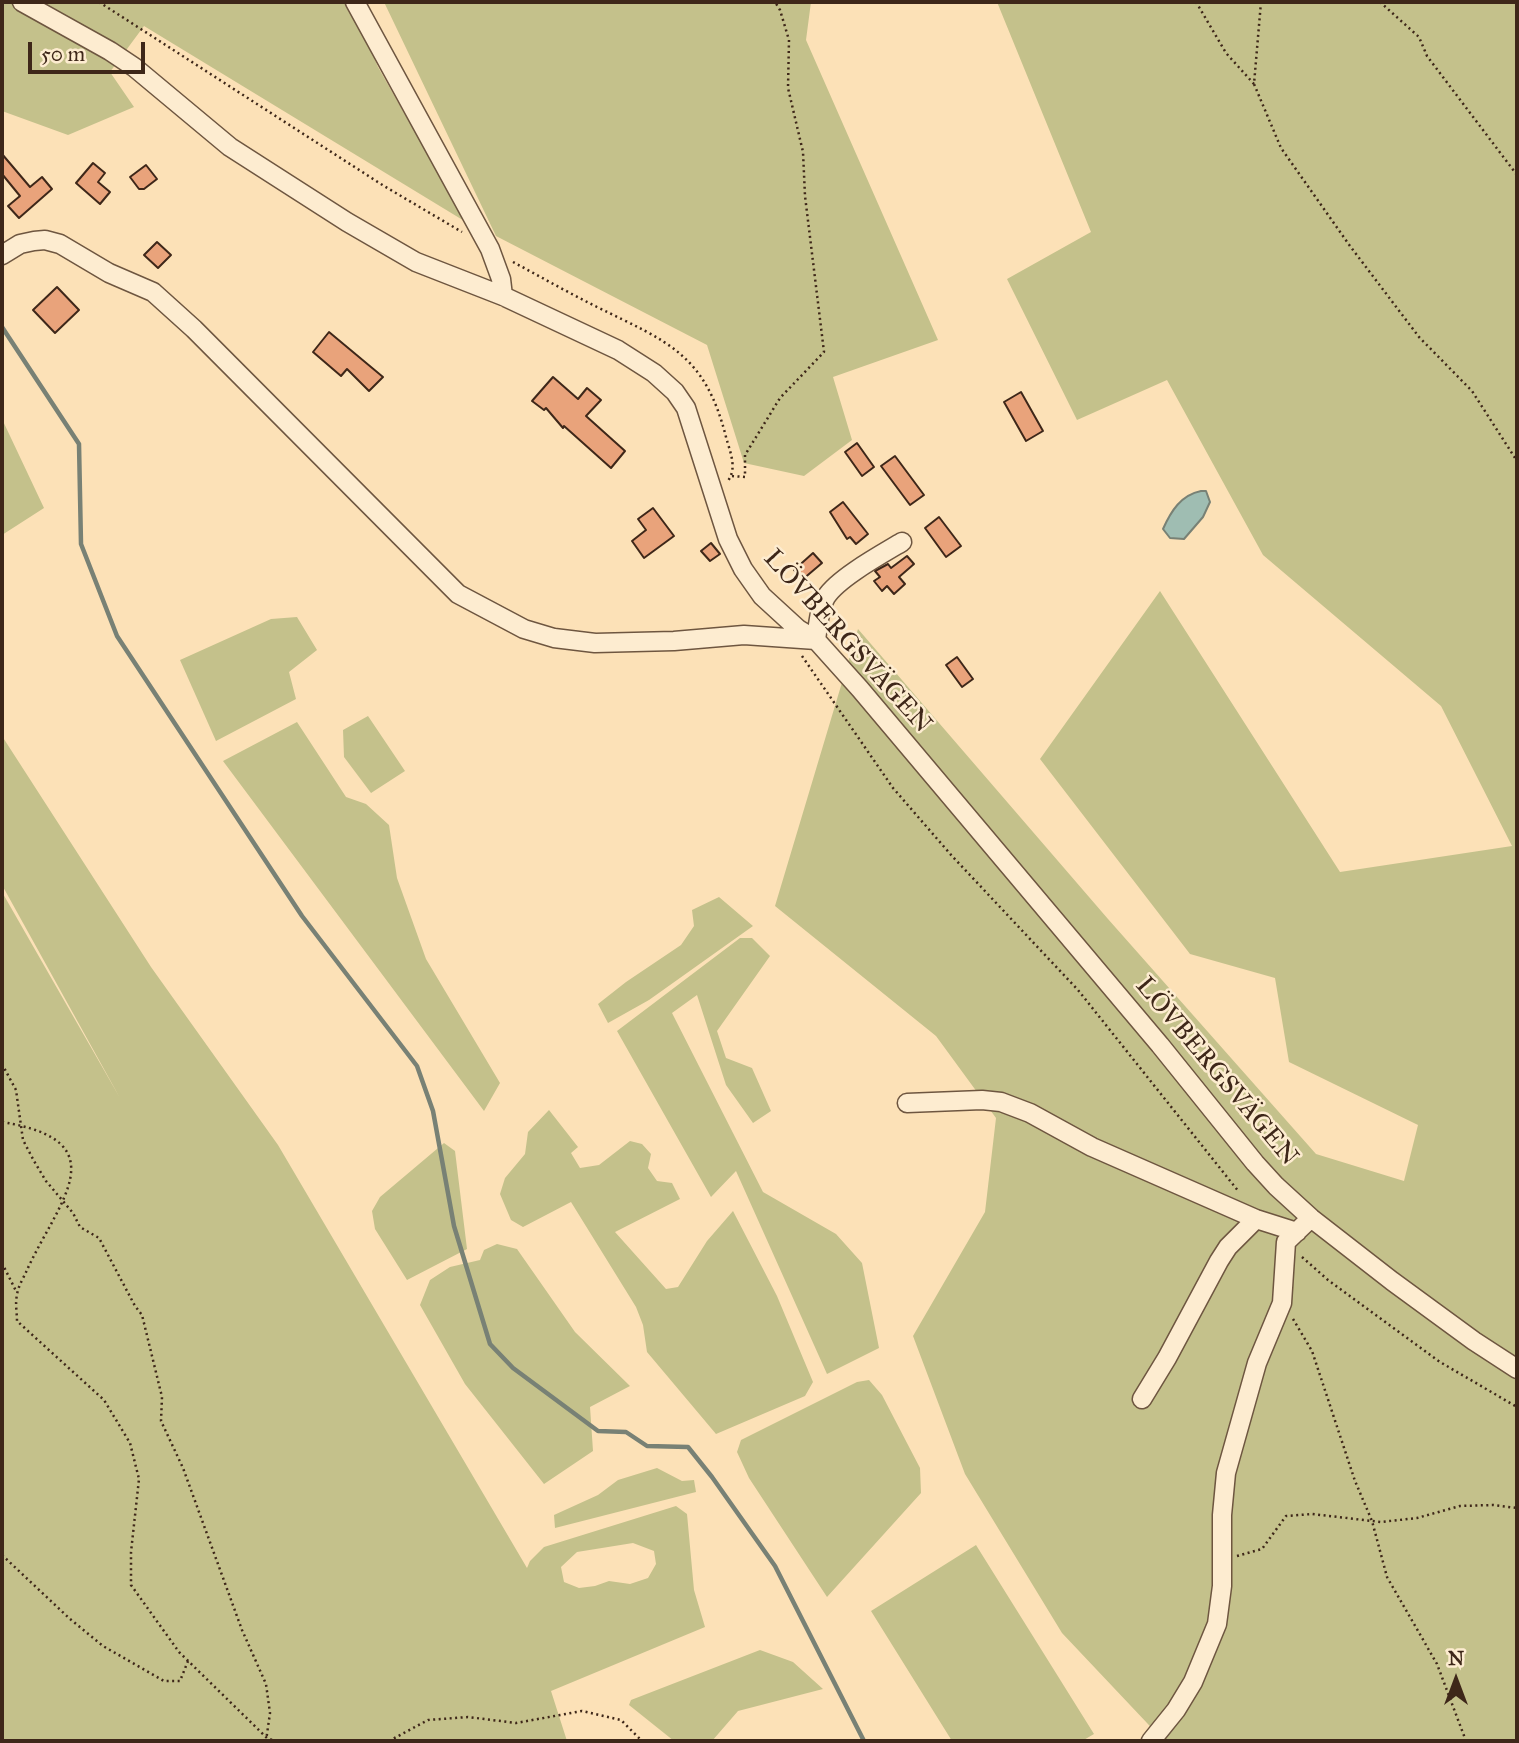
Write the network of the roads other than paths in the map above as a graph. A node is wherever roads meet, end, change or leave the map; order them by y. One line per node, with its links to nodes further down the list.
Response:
1 (22, 2): 4 (street, LÖVBERGSVÄGEN)
2 (355, 2): 4 (street)
3 (2, 255): 6 (street)
4 (503, 296): 6 (street, LÖVBERGSVÄGEN)
5 (902, 541): 6 (street)
6 (816, 640): 8 (street, LÖVBERGSVÄGEN)
7 (907, 1103): 9 (street)
8 (1311, 1218): 10 (street); 11 (street, LÖVBERGSVÄGEN)
9 (1256, 1219): 10 (street); 12 (street)
10 (1291, 1237): 13 (street)
11 (1517, 1369)
12 (1142, 1399)
13 (1151, 1741)

